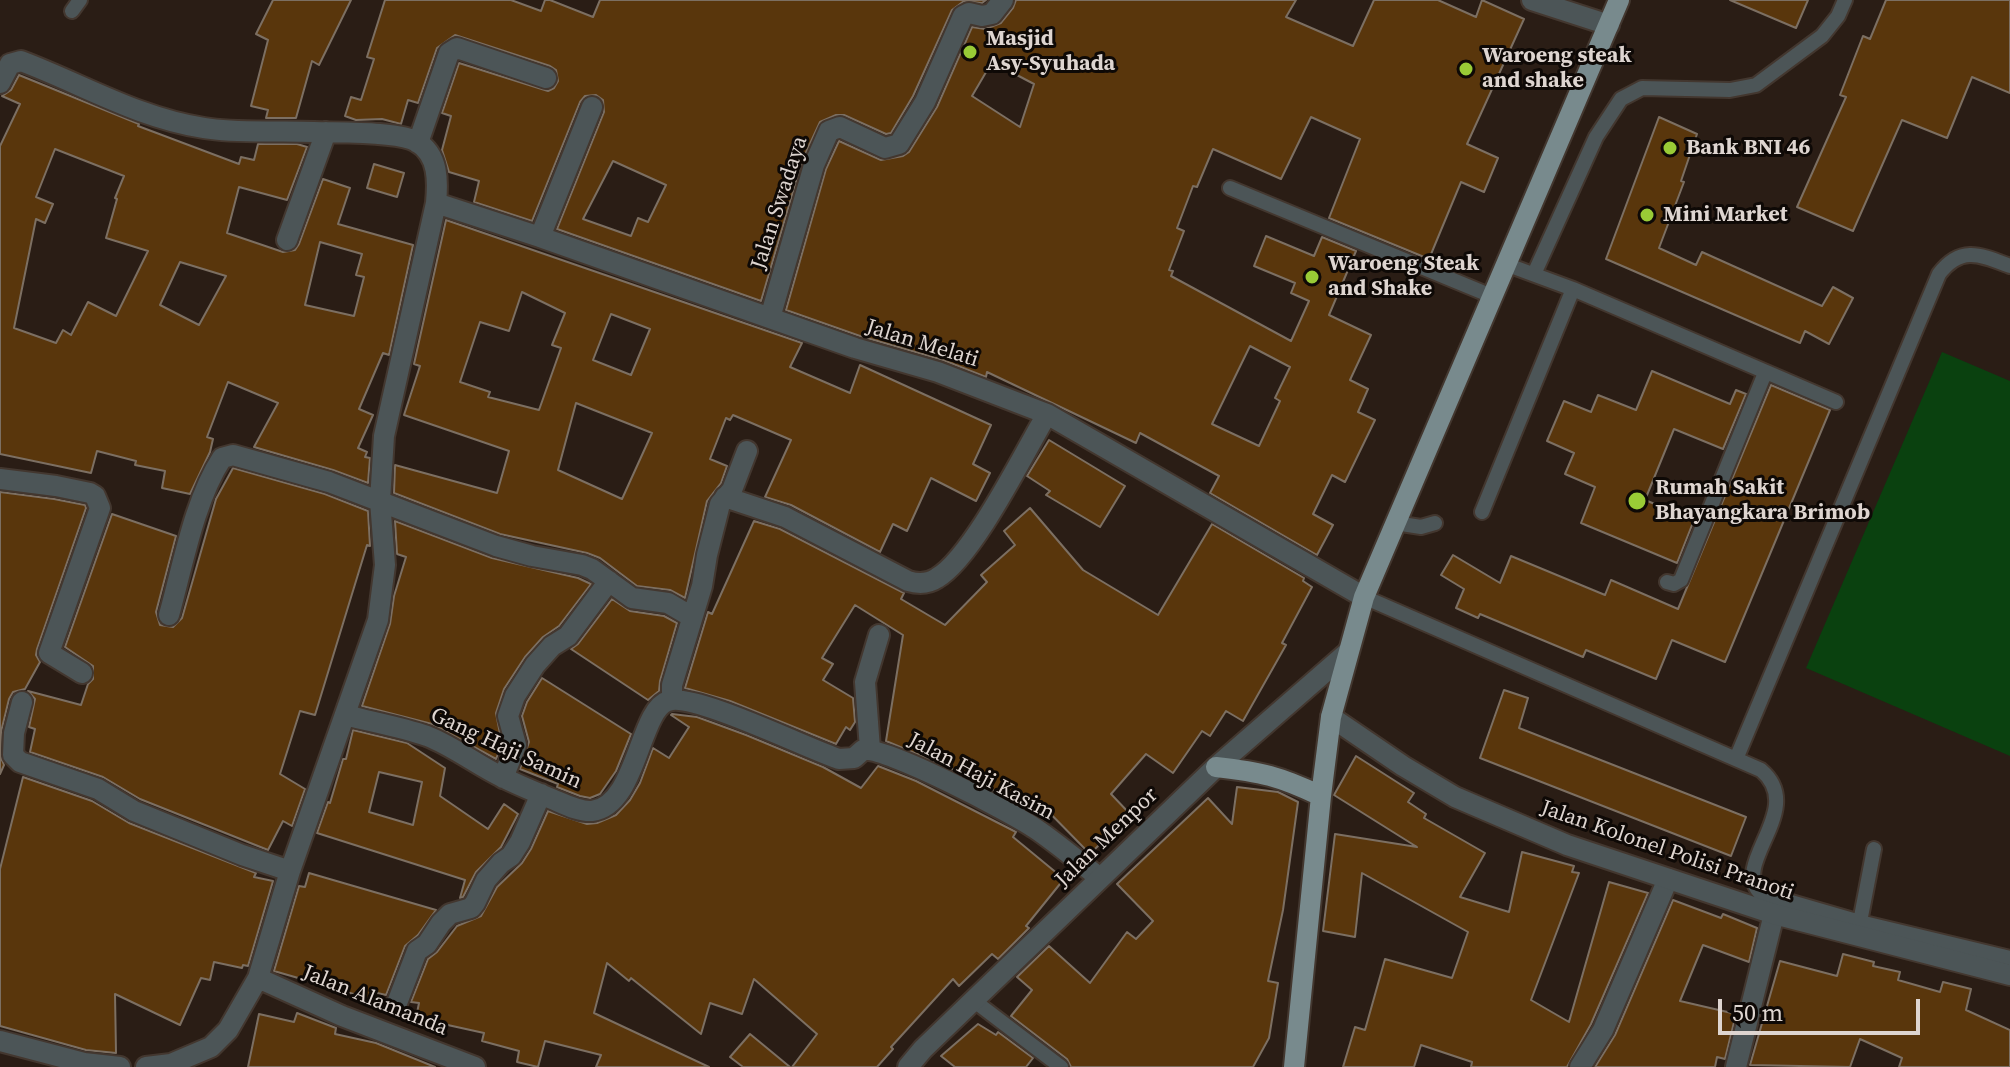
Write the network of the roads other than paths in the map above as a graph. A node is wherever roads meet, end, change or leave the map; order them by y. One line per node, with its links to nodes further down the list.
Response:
1 (1003, 0): 21 (street, Jalan Swadaya)
2 (1532, 0): 5 (street)
3 (1619, 0): 5 (main road)
4 (1845, 0): 11 (lane)
5 (1609, 25): 11 (main road)
6 (546, 78): 10 (street)
7 (0, 83): 9 (street)
8 (592, 107): 14 (street)
9 (326, 132): 10 (street); 15 (street)
10 (418, 143): 13 (street)
11 (1571, 154): 16 (main road); 18 (lane)
12 (1230, 188): 20 (lane)
13 (436, 203): 14 (street, Jalan Melati); 28 (street)
14 (540, 237): 21 (street, Jalan Melati)
15 (287, 240)
16 (1508, 265): 18 (lane); 20 (main road)
17 (2010, 266): 45 (lane)
18 (1534, 274): 19 (lane)
19 (1573, 289): 22 (lane); 29 (lane)
20 (1494, 297): 30 (main road)
21 (770, 318): 24 (street, Jalan Melati)
22 (1765, 373): 23 (lane); 33 (lane)
23 (1836, 402)
24 (1047, 414): 27 (street); 34 (street, Jalan Melati)
25 (747, 451): 27 (street)
26 (0, 479): 39 (street)
27 (725, 497): 36 (street)
28 (380, 501): 32 (street); 35 (street); 42 (street)
29 (1482, 512)
30 (1395, 523): 31 (lane); 34 (main road)
31 (1435, 523)
32 (609, 581): 36 (street); 47 (street)
33 (1667, 582)
34 (1364, 597): 38 (main road); 45 (lane)
35 (169, 615)
36 (692, 617): 40 (street)
37 (879, 635): 44 (street)
38 (1348, 652): 43 (main road); 46 (street, Jalan Menpor)
39 (82, 673)
40 (672, 699): 44 (street); 48 (street, Gang Haji Samin)
41 (22, 702): 51 (street)
42 (345, 715): 47 (street, Gang Haji Samin); 51 (street)
43 (1331, 717): 49 (main road); 53 (street, Jalan Kolonel Polisi Pranoti)
44 (873, 750): 52 (street, Jalan Haji Kasim)
45 (1736, 759): 55 (lane)
46 (1216, 767): 49 (main road); 52 (street, Jalan Menpor)
47 (503, 778): 48 (street, Gang Haji Samin)
48 (541, 794): 60 (street)
49 (1321, 796): 67 (main road)
50 (1874, 849): 55 (lane)
51 (290, 871): 58 (street)
52 (1100, 878): 59 (street, Jalan Menpor)
53 (1668, 879): 54 (street, Jalan Kolonel Polisi Pranoti); 68 (street)
54 (1774, 914): 57 (street, Jalan Kolonel Polisi Pranoti); 69 (street)
55 (1860, 922): 56 (lane)
56 (2010, 958)
57 (2010, 975)
58 (258, 978): 63 (street); 64 (street, Jalan Alamanda)
59 (973, 1000): 65 (street, Jalan Menpor); 66 (lane)
60 (397, 1003)
61 (0, 1041): 62 (street)
62 (120, 1067)
63 (146, 1067)
64 (474, 1067)
65 (908, 1067)
66 (1061, 1067)
67 (1294, 1067)
68 (1580, 1067)
69 (1736, 1067)

